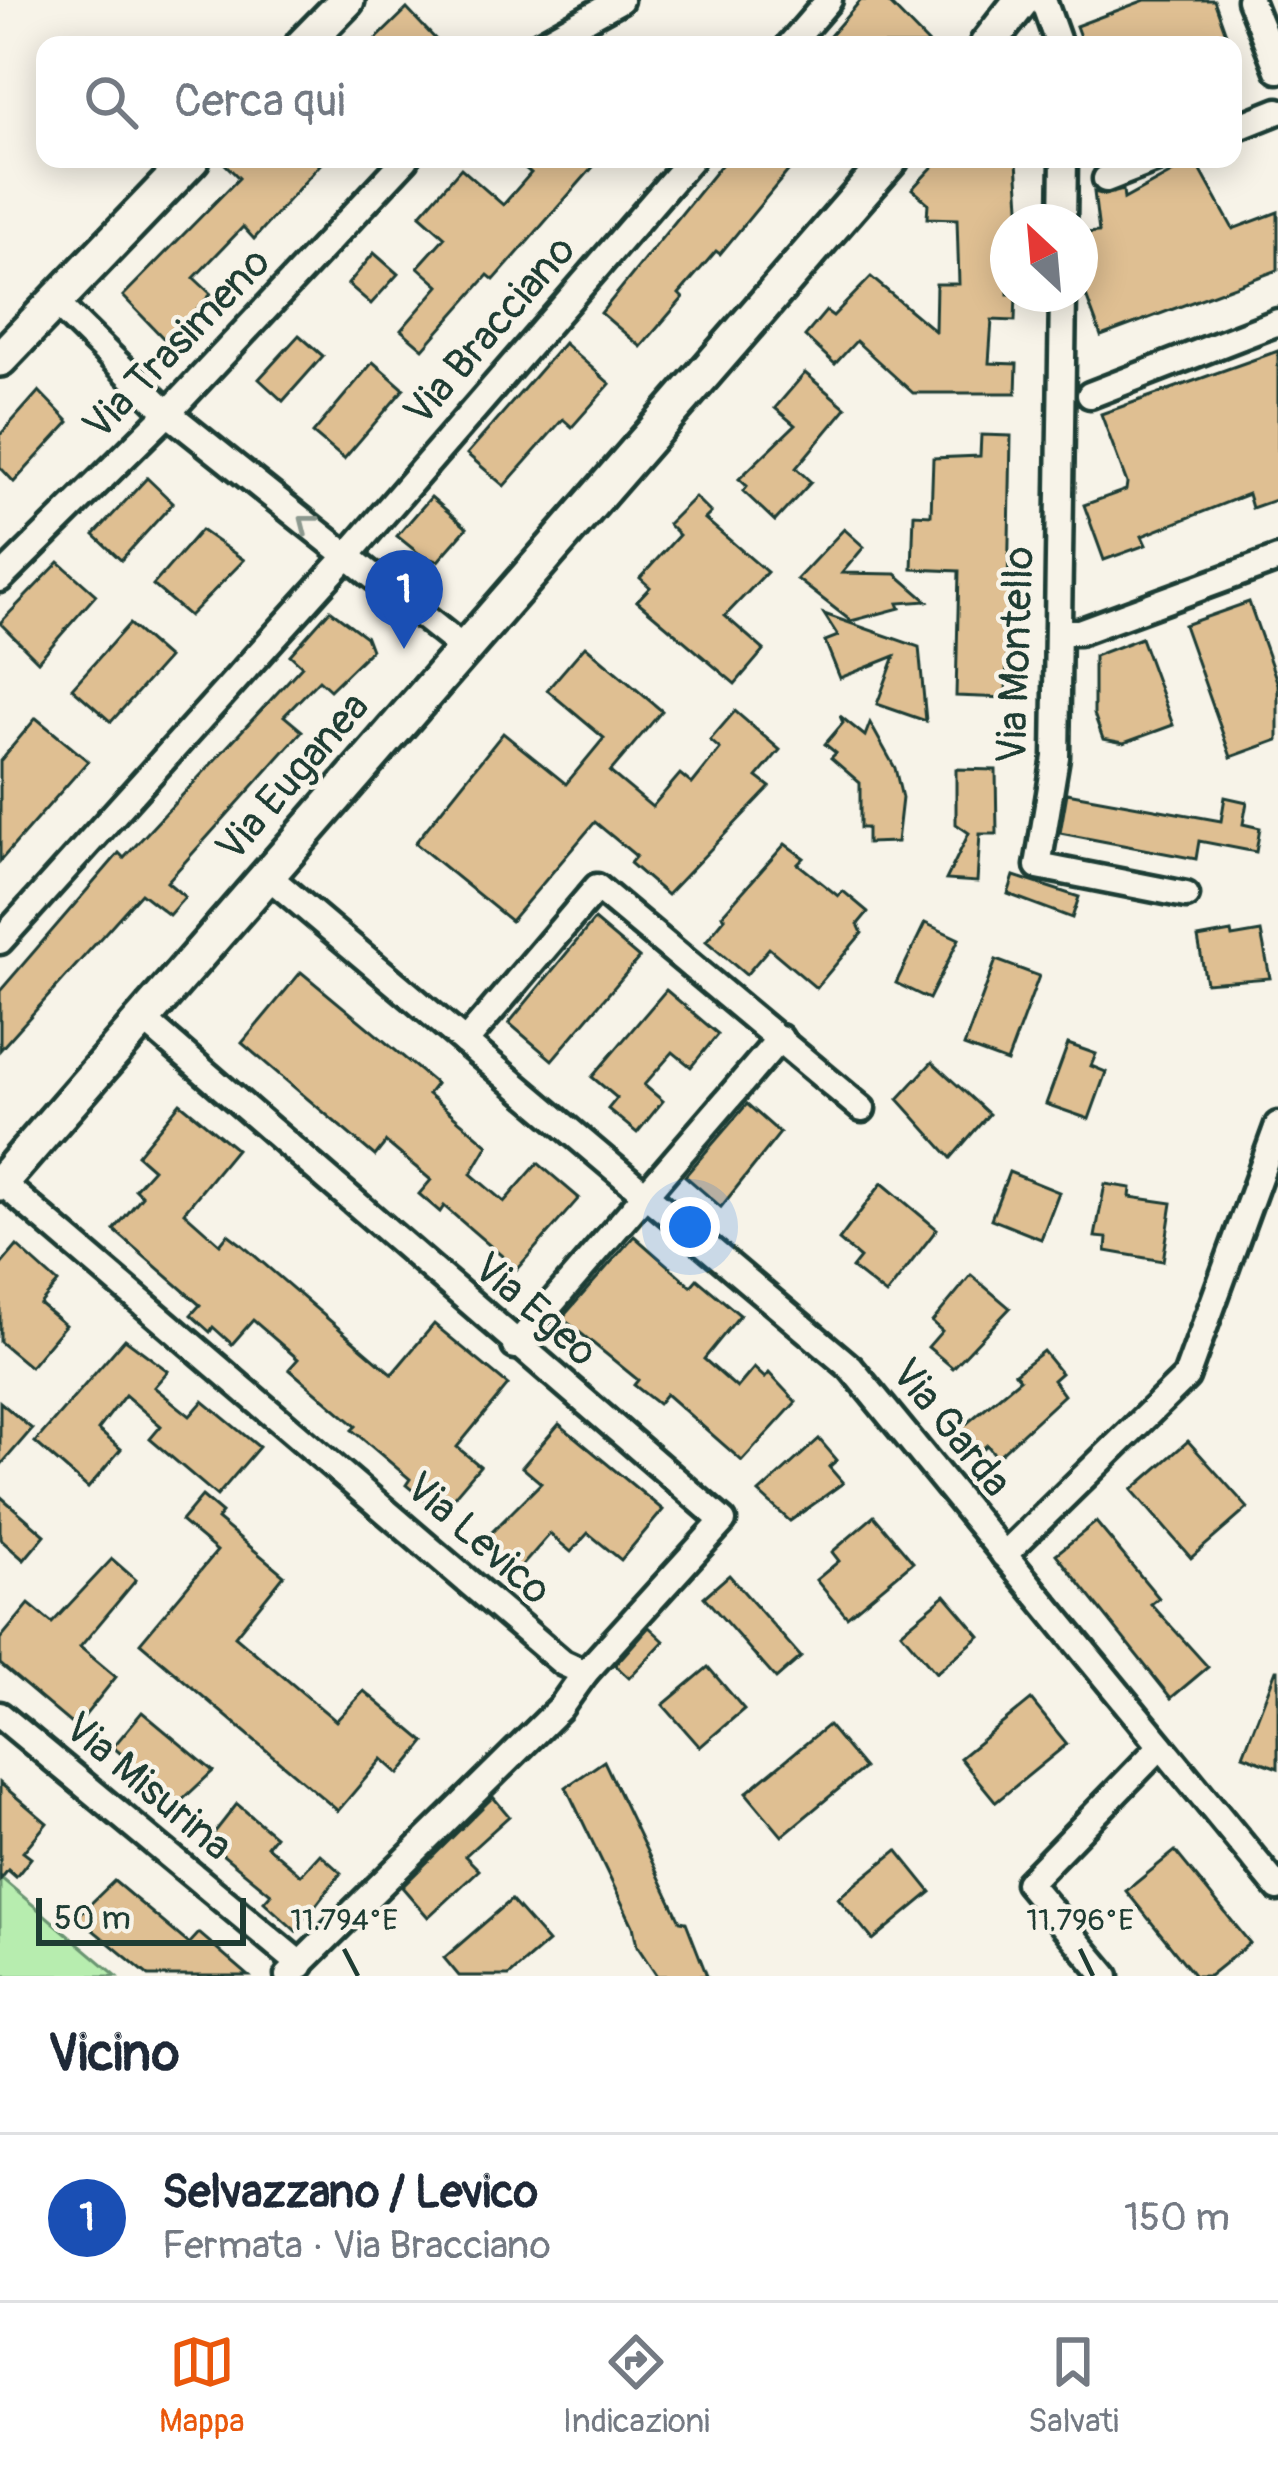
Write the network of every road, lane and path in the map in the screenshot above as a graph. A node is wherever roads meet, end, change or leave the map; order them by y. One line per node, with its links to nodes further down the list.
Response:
1 (347, 0): 7 (street)
2 (620, 0): 8 (street)
3 (830, 0): 9 (street)
4 (1022, 0): 10 (street)
5 (1043, 0): 11 (street)
6 (1250, 0): 12 (street)
7 (312, 36)
8 (555, 36)
9 (798, 36)
10 (994, 36)
11 (1056, 36)
12 (1278, 70)
13 (1278, 111): 14 (street)
14 (1242, 125)
15 (183, 168): 23 (street)
16 (398, 168): 28 (street, Via Trasimeno)
17 (684, 168): 29 (street, Via Bracciano)
18 (883, 168): 33 (street, Via Euganea)
19 (1064, 168): 22 (street)
20 (1134, 168): 21 (street)
21 (1106, 179)
22 (1063, 204)
23 (54, 301): 26 (street); 28 (street)
24 (1063, 312): 32 (street, Via Montello)
25 (1278, 322): 27 (street)
26 (0, 359)
27 (1090, 395)
28 (168, 413): 29 (street, one-way to 28); 31 (street, Via Trasimeno)
29 (348, 555): 33 (street); 36 (street, Via Bracciano)
30 (1278, 559): 32 (street)
31 (0, 580)
32 (1058, 632): 35 (street, Via Montello)
33 (464, 649): 34 (street, Via Euganea)
34 (267, 875): 37 (street, Via Euganea); 39 (street, Via Garda)
35 (1186, 895)
36 (0, 940)
37 (143, 1019): 42 (street, Via Euganea); 44 (street, Via Egeo)
38 (779, 1038): 39 (street); 40 (street); 43 (street)
39 (465, 1042): 43 (street, Via Garda)
40 (862, 1109)
41 (1278, 1125): 45 (street)
42 (1, 1182): 46 (street, Via Levico)
43 (645, 1196): 44 (street); 45 (street, Via Garda)
44 (515, 1346): 46 (street, Via Egeo)
45 (1004, 1555): 48 (street, Via Garda)
46 (585, 1673): 50 (street)
47 (0, 1714): 50 (street, Via Misurina)
48 (1160, 1746): 49 (street, Via Garda); 51 (street)
49 (1278, 1888)
50 (295, 1971)
51 (1106, 1976)

